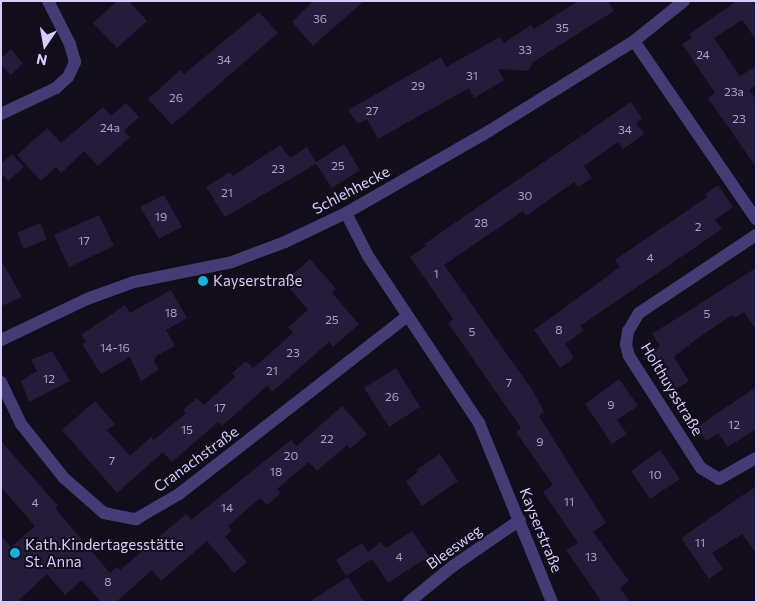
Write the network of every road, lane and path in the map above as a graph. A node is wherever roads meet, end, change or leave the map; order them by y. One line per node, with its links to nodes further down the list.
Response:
1 (48, 1): 4 (street)
2 (684, 1): 3 (street, Schlehhecke)
3 (634, 41): 5 (street, Schlehhecke); 6 (street)
4 (1, 114)
5 (346, 213): 8 (street, Kayserstraße); 9 (street, Schlehhecke)
6 (756, 219)
7 (756, 235): 11 (street, Holthuysstraße)
8 (408, 316): 10 (street, Cranachstraße); 12 (street, Kayserstraße)
9 (1, 340)
10 (1, 382)
11 (756, 458)
12 (520, 520): 13 (street, Bleesweg); 14 (street, Kayserstraße)
13 (409, 602)
14 (552, 602)

